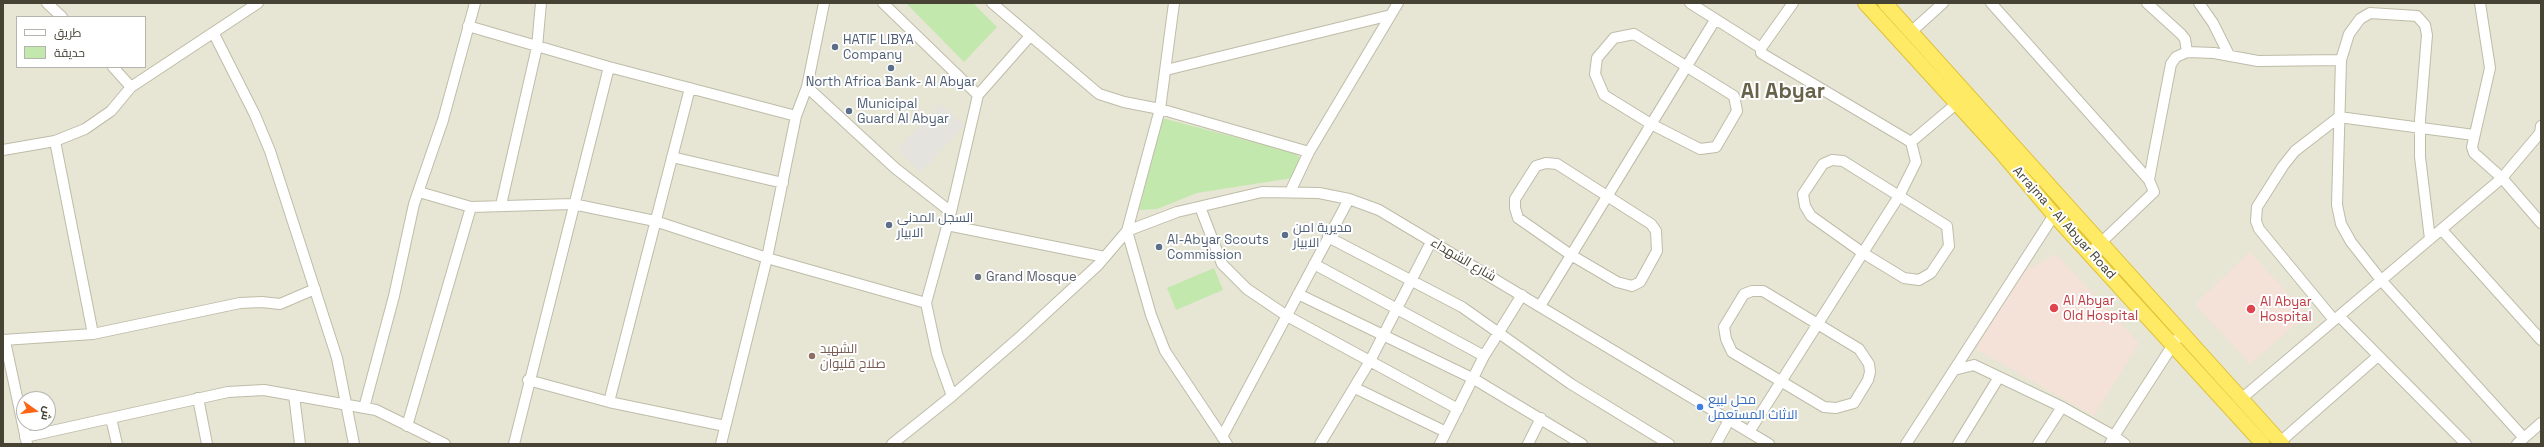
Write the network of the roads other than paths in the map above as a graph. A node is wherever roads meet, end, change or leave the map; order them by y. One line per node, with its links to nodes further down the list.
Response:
1 (47, 3): 20 (street)
2 (258, 3): 24 (street)
3 (474, 3): 22 (street)
4 (541, 3): 26 (street)
5 (824, 3): 36 (street)
6 (883, 3): 38 (street)
7 (992, 3): 25 (street)
8 (1174, 3): 34 (street)
9 (1398, 3): 19 (street)
10 (1690, 3): 21 (street)
11 (1793, 3): 27 (street)
12 (1865, 3): 39 (highway, Arrajma - Al Abyar Road)
13 (1885, 3): 23 (highway, Arrajma - Al Abyar Road)
14 (1943, 3): 23 (street)
15 (1990, 3): 53 (street)
16 (2147, 3): 28 (street)
17 (2199, 3): 29 (street)
18 (2480, 3): 46 (street)
19 (1391, 15): 34 (street); 50 (street)
20 (61, 16)
21 (1715, 20): 27 (street); 33 (street)
22 (468, 26): 26 (street); 55 (street)
23 (1911, 32): 74 (highway, Arrajma - Al Abyar Road)
24 (214, 34): 35 (street); 82 (street)
25 (1030, 36): 38 (street); 40 (street)
26 (537, 47): 31 (street); 61 (street)
27 (1761, 48): 48 (street)
28 (2187, 52): 29 (street); 53 (street)
29 (2229, 56): 30 (street)
30 (2341, 60): 42 (street); 44 (street)
31 (609, 67): 37 (street); 60 (street)
32 (115, 68): 35 (street)
33 (1686, 68): 43 (street); 43 (street); 43 (street)
34 (1166, 70): 40 (street)
35 (131, 87): 47 (street)
36 (807, 87): 41 (street); 64 (street)
37 (690, 88): 41 (street); 51 (street)
38 (978, 95): 64 (street)
39 (1956, 104): 48 (street); 65 (highway, Arrajma - Al Abyar Road)
40 (1160, 109): 50 (street); 70 (street)
41 (796, 116): 54 (street)
42 (2339, 117): 44 (street); 81 (street); 89 (street)
43 (1651, 124): 58 (street)
44 (2420, 128): 46 (street); 72 (street)
45 (2541, 131): 52 (street)
46 (2474, 135): 52 (street)
47 (55, 140): 49 (street); 93 (street)
48 (1911, 142): 57 (street)
49 (3, 150)
50 (1309, 152): 56 (street)
51 (672, 157): 54 (street); 66 (street)
52 (2502, 178): 67 (street); 69 (street)
53 (2149, 180): 74 (street)
54 (782, 183): 78 (street)
55 (419, 192): 63 (street); 114 (street)
56 (1290, 192): 59 (street, شارع الشهداء); 62 (street, شارع الشهداء)
57 (1899, 196): 75 (street); 75 (street); 75 (street)
58 (1607, 197): 76 (street); 76 (street); 76 (street)
59 (1349, 199): 71 (street); 73 (street, شارع الشهداء)
60 (573, 204): 61 (street); 66 (street); 104 (street)
61 (501, 206): 63 (street)
62 (1200, 206): 70 (street, شارع الشهداء); 88 (street)
63 (471, 207): 120 (street)
64 (951, 212): 68 (street)
65 (2054, 215): 74 (highway, Arrajma - Al Abyar Road); 101 (street)
66 (654, 221): 78 (street); 111 (street)
67 (2541, 223)
68 (947, 225): 77 (street); 85 (street)
69 (2442, 230): 72 (street); 96 (street)
70 (1127, 231): 77 (street); 126 (street)
71 (1328, 238): 79 (street); 80 (street)
72 (2430, 239): 81 (street)
73 (1431, 242): 80 (street); 84 (street, شارع الشهداء)
74 (2095, 248): 92 (highway, Arrajma - Al Abyar Road); 97 (highway, Arrajma - Al Abyar Road)
75 (1863, 253): 90 (street)
76 (1571, 255): 86 (street)
77 (1105, 257): 108 (street)
78 (767, 258): 85 (street); 121 (street)
79 (1314, 264): 83 (street); 87 (street)
80 (1411, 280): 87 (street); 91 (street)
81 (2381, 280): 89 (street); 127 (street)
82 (315, 289): 93 (street); 112 (street)
83 (1298, 294): 88 (street); 94 (street)
84 (1522, 295): 86 (street, شارع الشهداء); 91 (street)
85 (926, 303): 108 (street)
86 (1540, 306): 118 (street, شارع الشهداء)
87 (1397, 308): 94 (street); 98 (street)
88 (1287, 316): 100 (street); 126 (street)
89 (2336, 318): 99 (street); 110 (street)
90 (1818, 323): 105 (street); 105 (street); 105 (street)
91 (1498, 331): 98 (street); 141 (street)
92 (2182, 331): 97 (street); 110 (highway, Arrajma - Al Abyar Road)
93 (93, 334): 95 (street)
94 (1384, 336): 100 (street); 103 (street)
95 (4, 340): 124 (street)
96 (2541, 340)
97 (2173, 344): 125 (street); 148 (highway, Arrajma - Al Abyar Road)
98 (1484, 356): 103 (street)
99 (2378, 356): 128 (street); 149 (street)
100 (1370, 361): 106 (street); 115 (street)
101 (1954, 370): 102 (street); 144 (street)
102 (1999, 377): 113 (street); 145 (street)
103 (1474, 379): 115 (street); 117 (street)
104 (528, 380): 111 (street); 134 (street)
105 (1781, 381): 123 (street)
106 (1355, 388): 122 (street); 137 (street)
107 (294, 395): 109 (street); 112 (street); 131 (street)
108 (952, 396): 136 (street)
109 (198, 398): 116 (street); 130 (street)
110 (2241, 399): 128 (highway, Arrajma - Al Abyar Road)
111 (609, 402): 121 (street)
112 (348, 405): 114 (street); 132 (street)
113 (2062, 407): 125 (street); 146 (street)
114 (364, 408): 120 (street)
115 (1458, 408): 122 (street)
116 (111, 418): 124 (street); 129 (street)
117 (1541, 418): 139 (street); 140 (street)
118 (1729, 420): 123 (street, شارع الشهداء); 142 (street)
119 (2541, 422): 127 (street)
120 (407, 426): 133 (street)
121 (726, 426): 135 (street)
122 (1446, 432): 138 (street)
123 (1749, 432): 143 (street, شارع الشهداء)
124 (26, 440)
125 (2112, 440): 147 (street)
126 (1225, 441)
127 (2520, 441)
128 (2281, 443)
129 (117, 444)
130 (207, 444)
131 (300, 444)
132 (354, 444)
133 (445, 444)
134 (514, 444)
135 (721, 444)
136 (892, 444)
137 (1320, 444)
138 (1440, 444)
139 (1528, 444)
140 (1582, 444)
141 (1669, 444)
142 (1716, 444)
143 (1769, 444)
144 (1906, 444)
145 (1958, 444)
146 (2038, 444)
147 (2125, 444)
148 (2263, 444)
149 (2466, 444)

